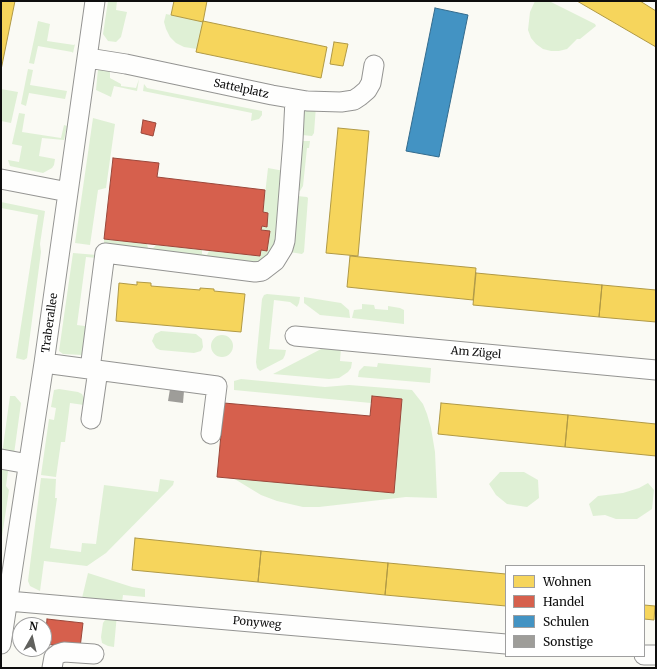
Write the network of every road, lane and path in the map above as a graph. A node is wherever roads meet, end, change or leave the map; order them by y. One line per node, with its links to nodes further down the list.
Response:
1 (95, 1): 2 (street, Traberallee)
2 (88, 58): 4 (street, Sattelplatz); 6 (street, Traberallee)
3 (374, 65): 4 (street, Sattelplatz)
4 (295, 99): 9 (street)
5 (1, 179): 6 (street)
6 (68, 192): 8 (street, Traberallee)
7 (295, 336): 10 (street, Am Zügel)
8 (44, 363): 9 (street); 14 (street, Traberallee)
9 (94, 370): 11 (street); 12 (street)
10 (656, 370)
11 (91, 419)
12 (211, 434)
13 (1, 459): 14 (street)
14 (28, 464): 15 (street, Traberallee)
15 (7, 560): 16 (street, Traberallee)
16 (8, 601): 17 (street, Traberallee); 18 (street, Ponyweg)
17 (1, 644)
18 (505, 644)
19 (94, 654): 22 (street)
20 (645, 654): 21 (street)
21 (656, 655)
22 (52, 668)

